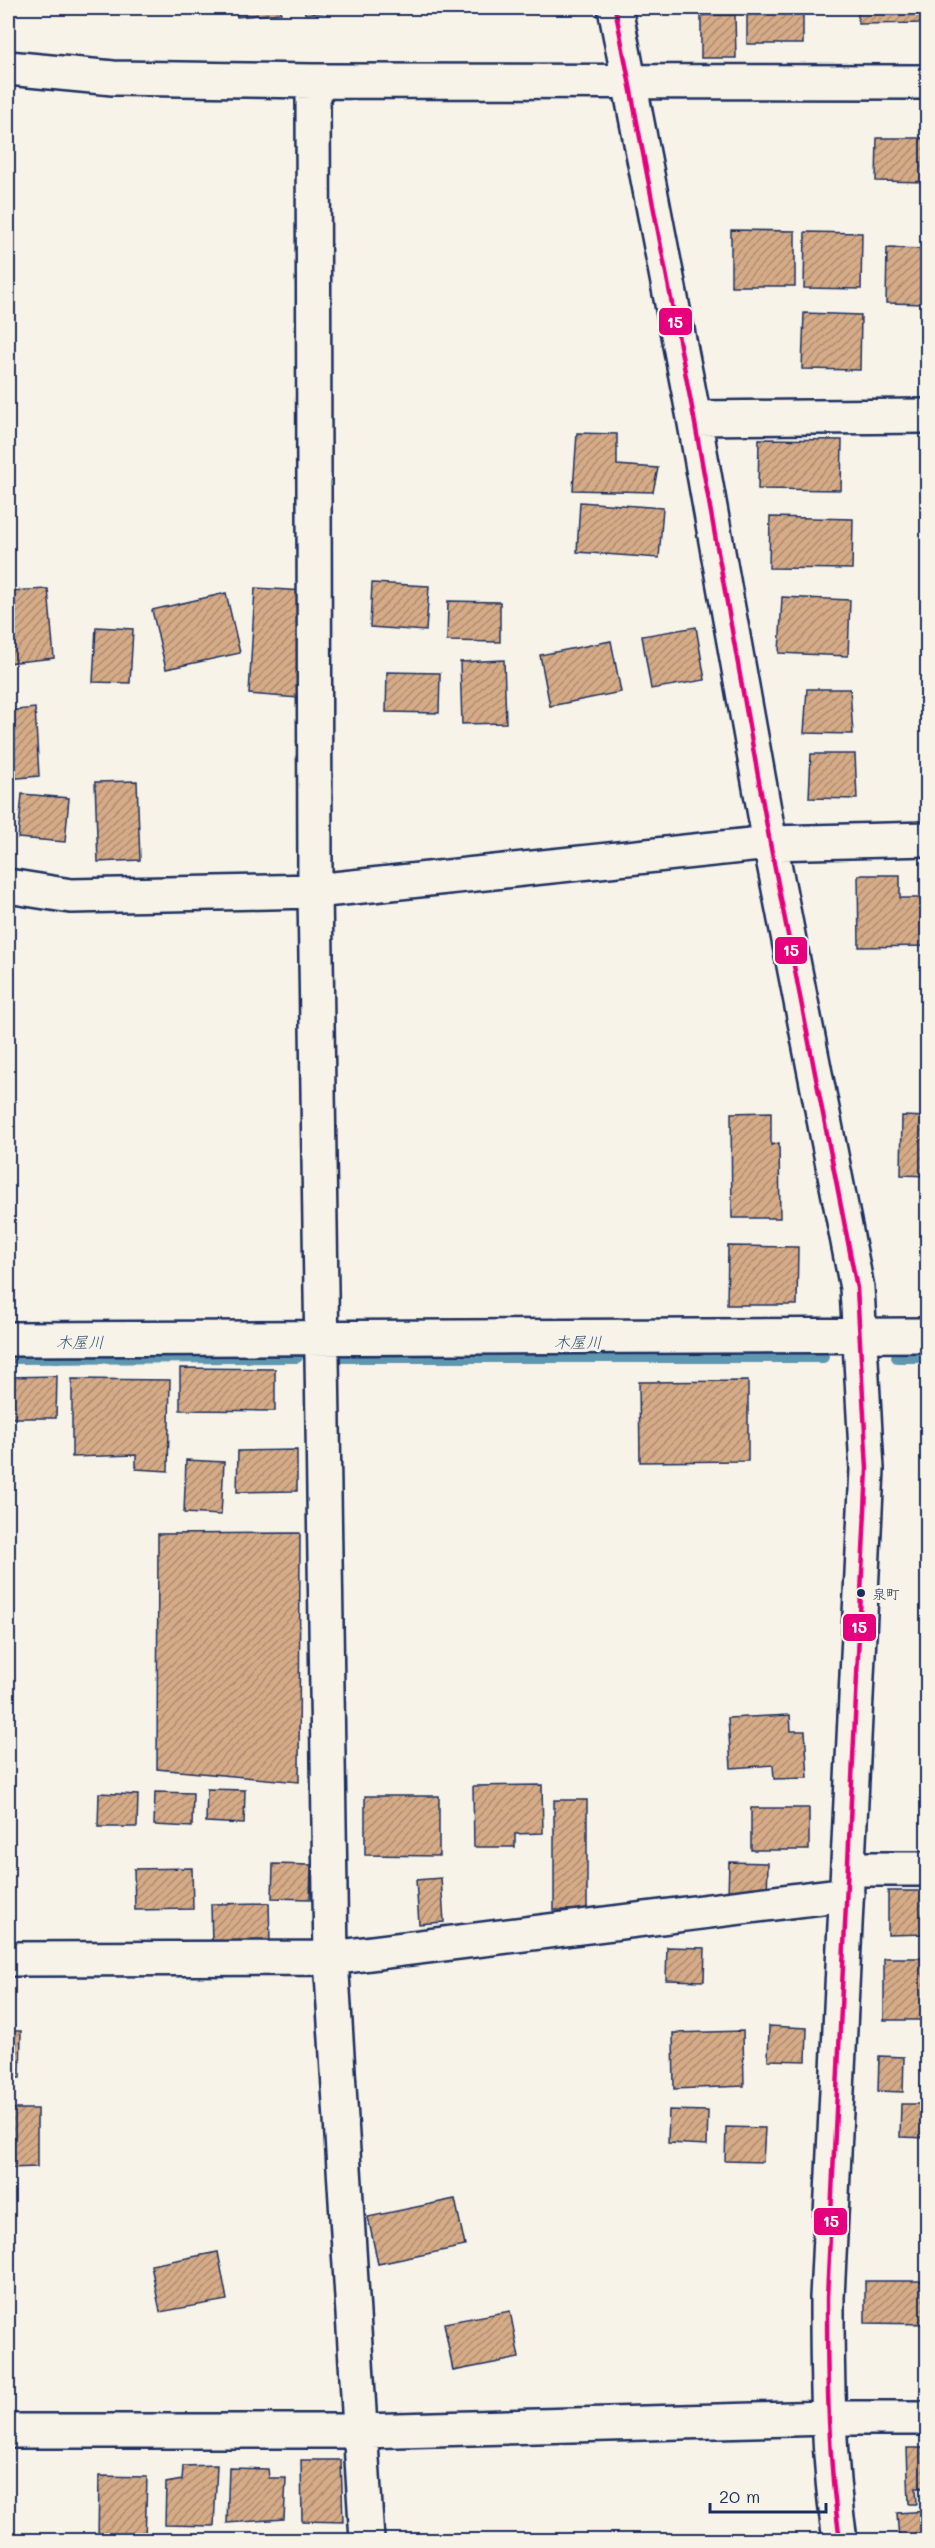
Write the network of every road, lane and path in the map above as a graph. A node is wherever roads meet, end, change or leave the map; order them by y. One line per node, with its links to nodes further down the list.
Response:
1 (615, 8): 4 (street)
2 (8, 68): 3 (street)
3 (313, 81): 4 (street); 11 (street)
4 (629, 81): 5 (street); 7 (street)
5 (927, 81)
6 (927, 416): 7 (street)
7 (694, 418): 9 (street)
8 (927, 839): 9 (street)
9 (770, 843): 11 (street); 12 (street)
10 (8, 886): 11 (street)
11 (315, 891): 15 (street)
12 (860, 1335): 13 (street); 15 (street); 17 (street)
13 (927, 1335)
14 (8, 1339): 15 (street)
15 (321, 1340): 18 (street)
16 (927, 1869): 17 (street)
17 (848, 1882): 18 (street); 20 (street)
18 (331, 1958): 19 (street); 23 (street)
19 (8, 1959)
20 (828, 2418): 21 (street); 23 (street); 25 (street)
21 (927, 2418)
22 (8, 2431): 23 (street)
23 (361, 2431): 24 (street)
24 (367, 2541)
25 (840, 2541)

